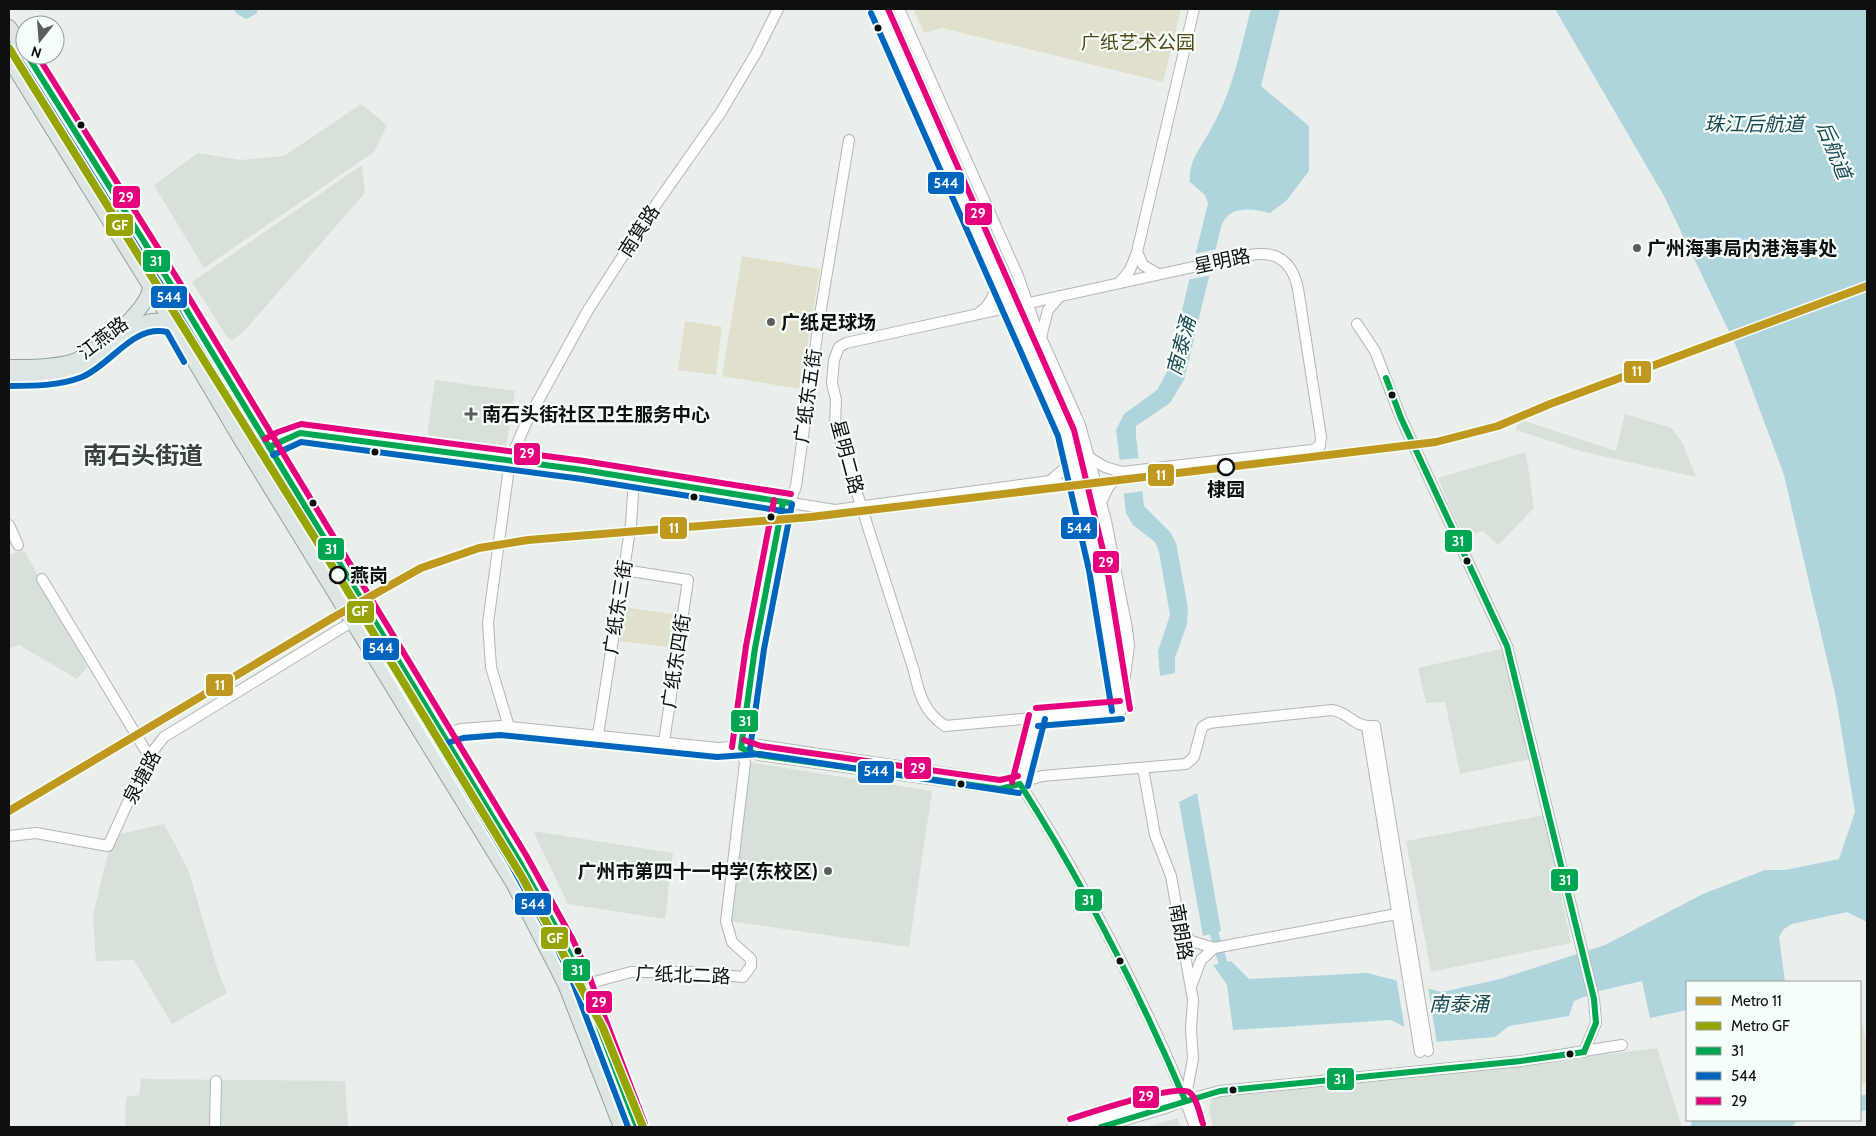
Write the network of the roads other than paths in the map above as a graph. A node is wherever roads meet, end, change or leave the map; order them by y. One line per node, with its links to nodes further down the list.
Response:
1 (778, 9): 29 (street, 南箕路)
2 (879, 9): 9 (street)
3 (900, 9): 8 (street)
4 (1194, 9): 10 (street)
5 (9, 59): 14 (main road)
6 (33, 65): 26 (main road)
7 (849, 140): 35 (street, 广纸东五街)
8 (997, 230): 9 (street); 16 (street)
9 (980, 238): 11 (street)
10 (1137, 252): 12 (street); 13 (street)
11 (995, 273): 17 (street); 18 (street)
12 (1162, 273): 13 (street, 星明路); 30 (street, 星明路)
13 (1120, 282): 15 (street, 星明路)
14 (150, 286): 19 (main road); 22 (main road, 江燕路)
15 (1061, 295): 16 (street, 星明路); 21 (street)
16 (1027, 303): 17 (street, 星明路); 21 (street)
17 (1010, 306): 18 (street, 星明二路); 25 (street)
18 (974, 314): 36 (street, 星明二路)
19 (173, 324): 24 (main road, 江燕路); 41 (main road)
20 (1357, 324): 61 (street)
21 (1041, 338): 23 (street)
22 (9, 367)
23 (1056, 370): 25 (street); 28 (street)
24 (9, 376)
25 (1042, 376): 27 (street)
26 (270, 447): 29 (street); 45 (main road)
27 (1071, 447): 32 (street); 33 (street)
28 (1090, 458): 30 (street); 34 (street)
29 (510, 460): 31 (street); 44 (street, 南箕路)
30 (1118, 473): 34 (street)
31 (634, 479): 35 (street); 39 (street, 广纸东三街)
32 (1050, 481): 33 (street); 36 (street)
33 (1084, 500): 42 (street)
34 (1101, 502): 42 (street)
35 (787, 503): 36 (street); 49 (street, 广纸北二路)
36 (861, 507): 43 (street, 星明二路)
37 (9, 525): 38 (street)
38 (18, 545)
39 (624, 570): 46 (street, 广纸东三街); 47 (street, 广纸东四街)
40 (42, 579): 50 (street)
41 (353, 621): 48 (main road); 50 (street, 泉塘路)
42 (1121, 710): 43 (street)
43 (1037, 717): 52 (street)
44 (509, 727): 45 (street); 46 (street)
45 (444, 735): 48 (street); 57 (main road)
46 (598, 735): 47 (street)
47 (664, 742): 49 (street)
48 (429, 744): 63 (main road)
49 (741, 748): 52 (street); 57 (street, 广纸北二路)
50 (149, 756): 53 (street, 泉塘路)
51 (1143, 768): 52 (street); 54 (street); 55 (street, 南朗路)
52 (1020, 784): 64 (street)
53 (9, 836)
54 (1401, 914): 56 (street); 60 (street)
55 (1180, 926): 56 (street); 58 (street, 南朗路)
56 (1214, 948): 58 (street)
57 (583, 985): 68 (main road)
58 (1191, 988): 64 (street, 南朗路)
59 (1622, 1045): 61 (street)
60 (1424, 1052)
61 (1584, 1052): 64 (street)
62 (216, 1081): 65 (street)
63 (607, 1091): 66 (main road); 67 (main road)
64 (1184, 1100): 69 (street); 70 (street); 71 (street)
65 (215, 1127)
66 (616, 1127)
67 (621, 1127)
68 (637, 1127)
69 (1072, 1127)
70 (1101, 1127)
71 (1195, 1127)

